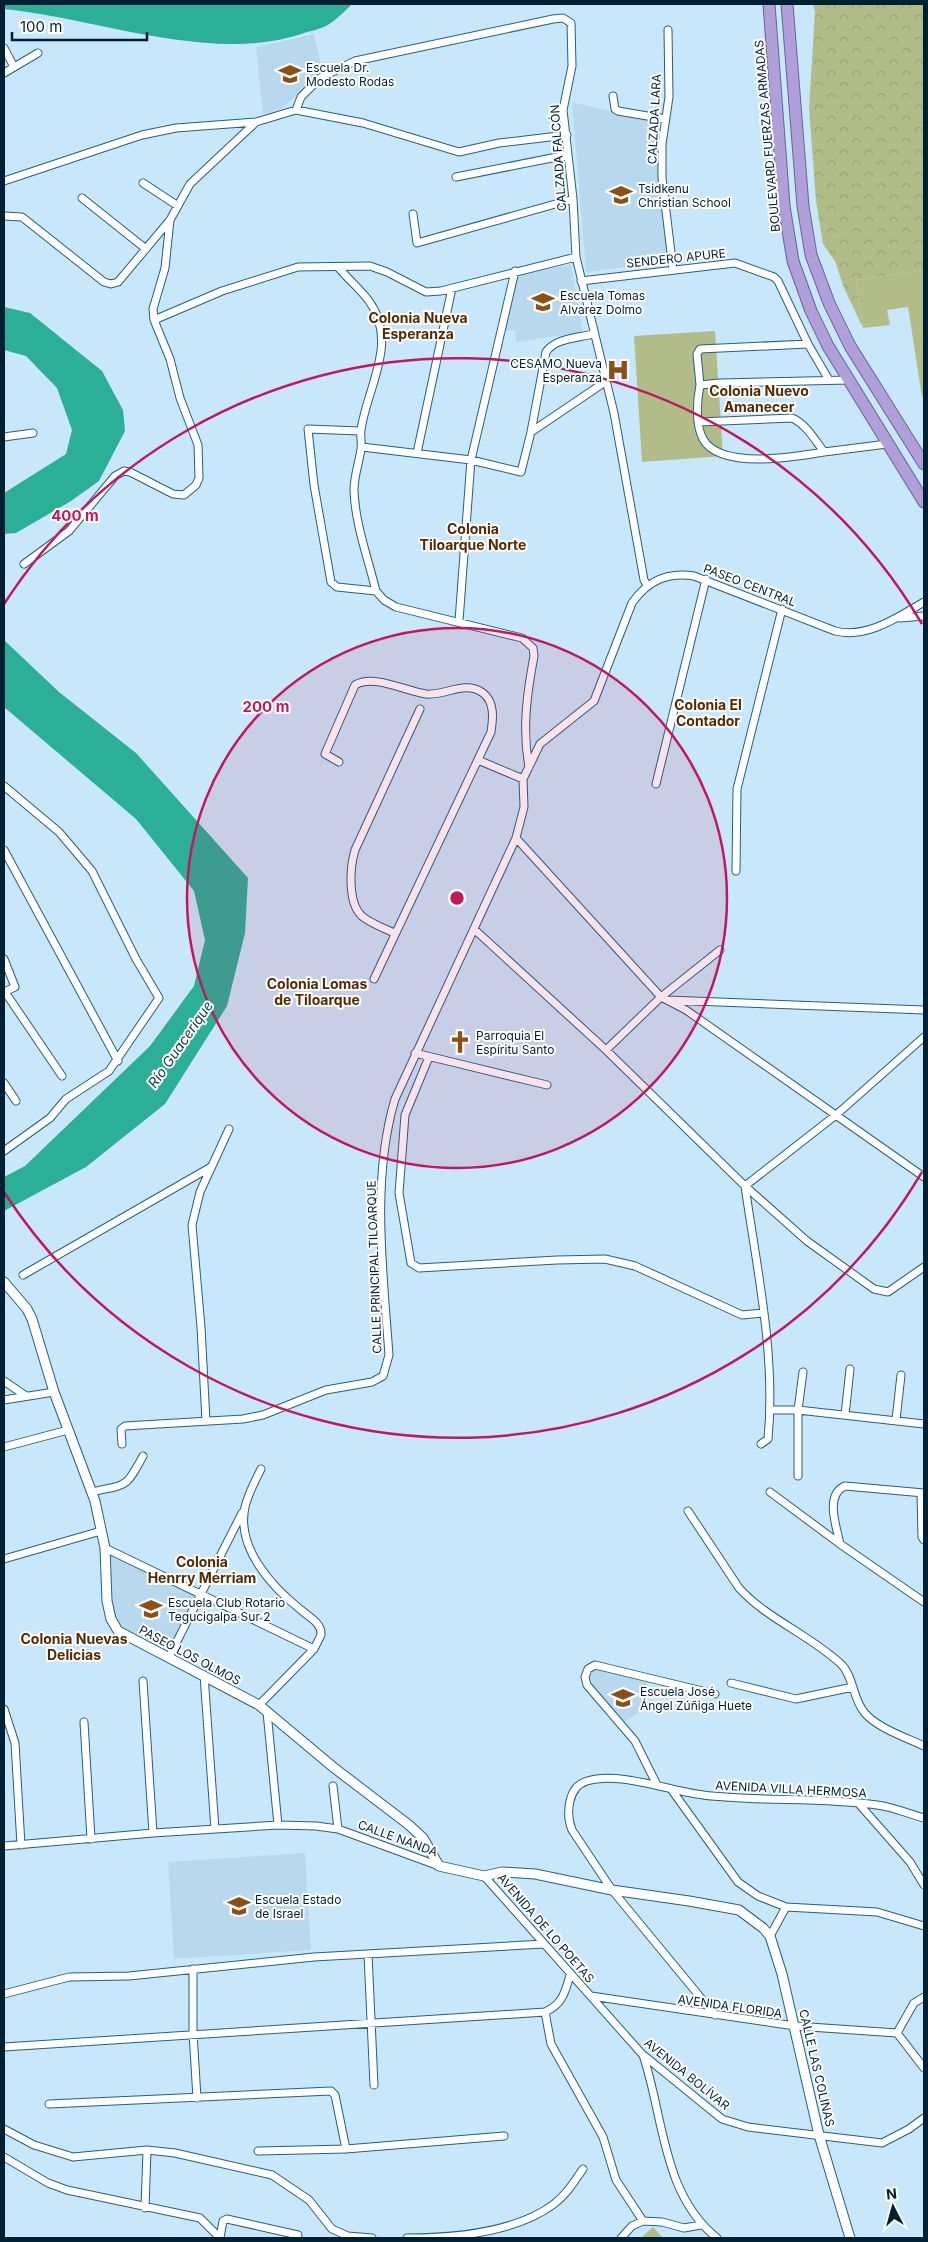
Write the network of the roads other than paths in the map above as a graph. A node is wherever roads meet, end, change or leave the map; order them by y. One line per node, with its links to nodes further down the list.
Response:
1 (769, 4): 34 (highway, BOULEVARD FUERZAS ARMADAS)
2 (787, 4): 47 (highway)
3 (668, 30): 10 (street, CALZADA LARA)
4 (4, 48): 6 (street)
5 (38, 53): 6 (street)
6 (14, 67): 7 (street)
7 (4, 73)
8 (613, 96): 10 (street)
9 (296, 110): 11 (street); 12 (street); 12 (street, CALZADA FALCÓN)
10 (665, 120): 26 (street, CALZADA LARA)
11 (256, 122): 15 (street); 19 (street)
12 (567, 135): 13 (street, CALZADA FALCÓN)
13 (567, 155): 14 (street); 18 (street, CALZADA FALCÓN)
14 (456, 177)
15 (4, 181)
16 (143, 183): 19 (street)
17 (82, 198): 23 (street)
18 (573, 199): 20 (street); 24 (street, CALZADA FALCÓN)
19 (178, 206): 22 (street)
20 (413, 214)
21 (4, 216): 23 (street)
22 (170, 220): 23 (street); 30 (street)
23 (146, 249)
24 (576, 257): 27 (street); 28 (street, CALZADA FALCÓN)
25 (338, 268): 29 (street); 30 (street); 38 (street)
26 (673, 269): 28 (street, SENDERO APURE); 32 (street, SENDERO APURE)
27 (515, 271): 29 (street); 46 (street)
28 (581, 281): 31 (street, CALZADA FALCÓN)
29 (452, 288): 45 (street)
30 (154, 320): 49 (street)
31 (593, 334): 35 (street, CALZADA FALCÓN); 39 (street)
32 (808, 344): 33 (street, SENDERO APURE); 36 (street)
33 (829, 380): 34 (street); 36 (street)
34 (849, 380): 42 (highway, BOULEVARD FUERZAS ARMADAS)
35 (606, 382): 39 (street); 51 (street, CALZADA FALCÓN)
36 (700, 385): 37 (street)
37 (699, 422): 44 (street); 44 (street)
38 (360, 431): 43 (street); 52 (street)
39 (531, 432): 46 (street)
40 (33, 433): 41 (street)
41 (4, 437)
42 (887, 444): 44 (street); 48 (highway, BOULEVARD FUERZAS ARMADAS)
43 (362, 447): 45 (street); 52 (street)
44 (824, 452)
45 (417, 453): 46 (street)
46 (471, 460): 57 (street)
47 (924, 464)
48 (924, 502)
49 (24, 564)
50 (706, 579): 51 (street, PASEO CENTRAL); 54 (street, PASEO CENTRAL); 63 (street)
51 (647, 585): 61 (street, PASEO CENTRAL)
52 (376, 591): 57 (street)
53 (924, 602): 56 (street, PASEO CENTRAL)
54 (782, 609): 56 (street, PASEO CENTRAL); 67 (street)
55 (924, 616): 56 (street)
56 (897, 618)
57 (459, 621): 61 (street)
58 (420, 710): 69 (street)
59 (478, 760): 60 (street); 62 (street); 69 (street)
60 (339, 762)
61 (529, 767): 62 (street, PASEO CENTRAL)
62 (523, 780): 65 (street, CALLE PRINCIPAL TILOARQUE)
63 (656, 784)
64 (4, 786): 80 (street)
65 (516, 838): 68 (street, CALLE PRINCIPAL TILOARQUE); 74 (street)
66 (4, 850): 80 (street)
67 (736, 870)
68 (474, 929): 77 (street); 78 (street, CALLE PRINCIPAL TILOARQUE)
69 (394, 933): 72 (street)
70 (720, 950): 74 (street)
71 (4, 959): 73 (street)
72 (374, 979)
73 (4, 992): 81 (street)
74 (663, 999): 75 (street); 77 (street); 85 (street)
75 (924, 1010)
76 (924, 1037): 85 (street)
77 (606, 1050): 90 (street)
78 (415, 1053): 79 (street); 106 (street, CALLE PRINCIPAL TILOARQUE)
79 (429, 1056): 83 (street); 94 (street)
80 (118, 1061): 87 (street)
81 (62, 1076)
82 (4, 1083): 84 (street)
83 (547, 1085)
84 (16, 1102)
85 (836, 1116): 89 (street); 90 (street)
86 (229, 1129): 88 (street)
87 (4, 1151)
88 (211, 1167): 92 (street); 106 (street)
89 (924, 1177)
90 (745, 1186): 91 (street); 94 (street)
91 (924, 1267)
92 (23, 1275)
93 (4, 1282): 99 (street, PASEO LOS OLMOS)
94 (764, 1314): 102 (street)
95 (850, 1370): 104 (street)
96 (803, 1372): 103 (street)
97 (901, 1375): 105 (street)
98 (4, 1381): 100 (street)
99 (54, 1392): 100 (street); 108 (street, PASEO LOS OLMOS)
100 (26, 1396): 101 (street)
101 (4, 1400)
102 (771, 1410): 103 (street); 110 (street)
103 (798, 1410): 104 (street); 114 (street)
104 (845, 1415): 105 (street)
105 (896, 1420): 107 (street)
106 (206, 1421): 109 (street, CALLE PRINCIPAL TILOARQUE)
107 (924, 1424)
108 (68, 1430): 111 (street); 115 (street, PASEO LOS OLMOS)
109 (122, 1444)
110 (761, 1444)
111 (4, 1447)
112 (144, 1456): 115 (street)
113 (261, 1469): 118 (street)
114 (798, 1476)
115 (91, 1492): 120 (street, PASEO LOS OLMOS)
116 (770, 1492): 122 (street)
117 (923, 1493): 121 (street); 122 (street)
118 (245, 1509): 125 (street); 127 (street)
119 (688, 1511): 132 (street)
120 (101, 1531): 123 (street, PASEO LOS OLMOS); 124 (street)
121 (924, 1540)
122 (840, 1544): 126 (street)
123 (105, 1548): 125 (street); 128 (street, PASEO LOS OLMOS)
124 (4, 1559)
125 (201, 1595): 127 (street); 128 (street)
126 (924, 1602)
127 (314, 1649): 134 (street)
128 (169, 1657): 129 (street, PASEO LOS OLMOS)
129 (204, 1675): 134 (street, PASEO LOS OLMOS); 145 (street)
130 (144, 1681): 147 (street)
131 (731, 1683): 132 (street)
132 (853, 1687): 138 (street)
133 (715, 1694): 139 (street)
134 (259, 1705): 136 (street, PASEO LOS OLMOS)
135 (4, 1709): 149 (street)
136 (267, 1712): 144 (street); 151 (street, PASEO LOS OLMOS)
137 (84, 1722): 148 (street)
138 (924, 1746)
139 (657, 1785): 141 (street, AVENIDA VILLA HERMOSA); 154 (street, AVENIDA VILLA HERMOSA)
140 (333, 1786): 146 (street)
141 (670, 1788): 142 (street, AVENIDA VILLA HERMOSA); 155 (street)
142 (859, 1804): 143 (street, AVENIDA VILLA HERMOSA); 153 (street)
143 (924, 1818)
144 (278, 1825): 145 (street, CALLE NANDA); 146 (street, CALLE NANDA)
145 (215, 1829): 147 (street, CALLE NANDA)
146 (338, 1829): 151 (street, CALLE NANDA)
147 (153, 1833): 148 (street, CALLE NANDA)
148 (91, 1839): 149 (street, CALLE NANDA)
149 (21, 1845): 150 (street, CALLE NANDA)
150 (4, 1846)
151 (439, 1866): 152 (street, CALLE NANDA)
152 (484, 1876): 154 (street, CALLE NANDA); 158 (street, AVENIDA DE LO POETAS)
153 (924, 1885)
154 (612, 1890): 157 (street, CALLE NANDA); 166 (street, AVENIDA VILLA HERMOSA)
155 (786, 1907): 156 (street); 157 (street)
156 (924, 1926)
157 (770, 1936): 168 (street, CALLE LAS COLINAS)
158 (544, 1944): 159 (street); 161 (street, AVENIDA DE LO POETAS)
159 (368, 1954): 160 (street); 167 (street)
160 (193, 1969): 162 (street); 169 (street)
161 (570, 1975): 163 (street, AVENIDA DE LO POETAS); 165 (street)
162 (4, 1994)
163 (590, 1996): 166 (street, AVENIDA FLORIDA); 172 (street, AVENIDA BOLÍVAR)
164 (924, 1997): 170 (street)
165 (545, 2012): 167 (street); 187 (street)
166 (716, 2015): 168 (street, AVENIDA FLORIDA)
167 (370, 2024): 169 (street); 174 (street)
168 (795, 2026): 170 (street, AVENIDA FLORIDA); 179 (street, CALLE LAS COLINAS)
169 (193, 2033): 171 (street); 175 (street)
170 (897, 2033): 173 (street)
171 (4, 2047)
172 (642, 2054): 179 (street, AVENIDA BOLÍVAR); 188 (street)
173 (924, 2068)
174 (374, 2085)
175 (197, 2098): 176 (street); 181 (street)
176 (49, 2104)
177 (924, 2118): 179 (street, AVENIDA BOLÍVAR)
178 (4, 2129): 182 (street)
179 (819, 2135): 195 (street, CALLE LAS COLINAS)
180 (504, 2136): 181 (street)
181 (346, 2149): 183 (street)
182 (147, 2150): 186 (street); 191 (street)
183 (258, 2151)
184 (4, 2157): 186 (street)
185 (583, 2169): 192 (street)
186 (145, 2208): 190 (street)
187 (643, 2221): 188 (street); 193 (street)
188 (701, 2225): 194 (street)
189 (298, 2235): 190 (street)
190 (220, 2238)
191 (372, 2238)
192 (407, 2238)
193 (621, 2238)
194 (717, 2238)
195 (850, 2238)

